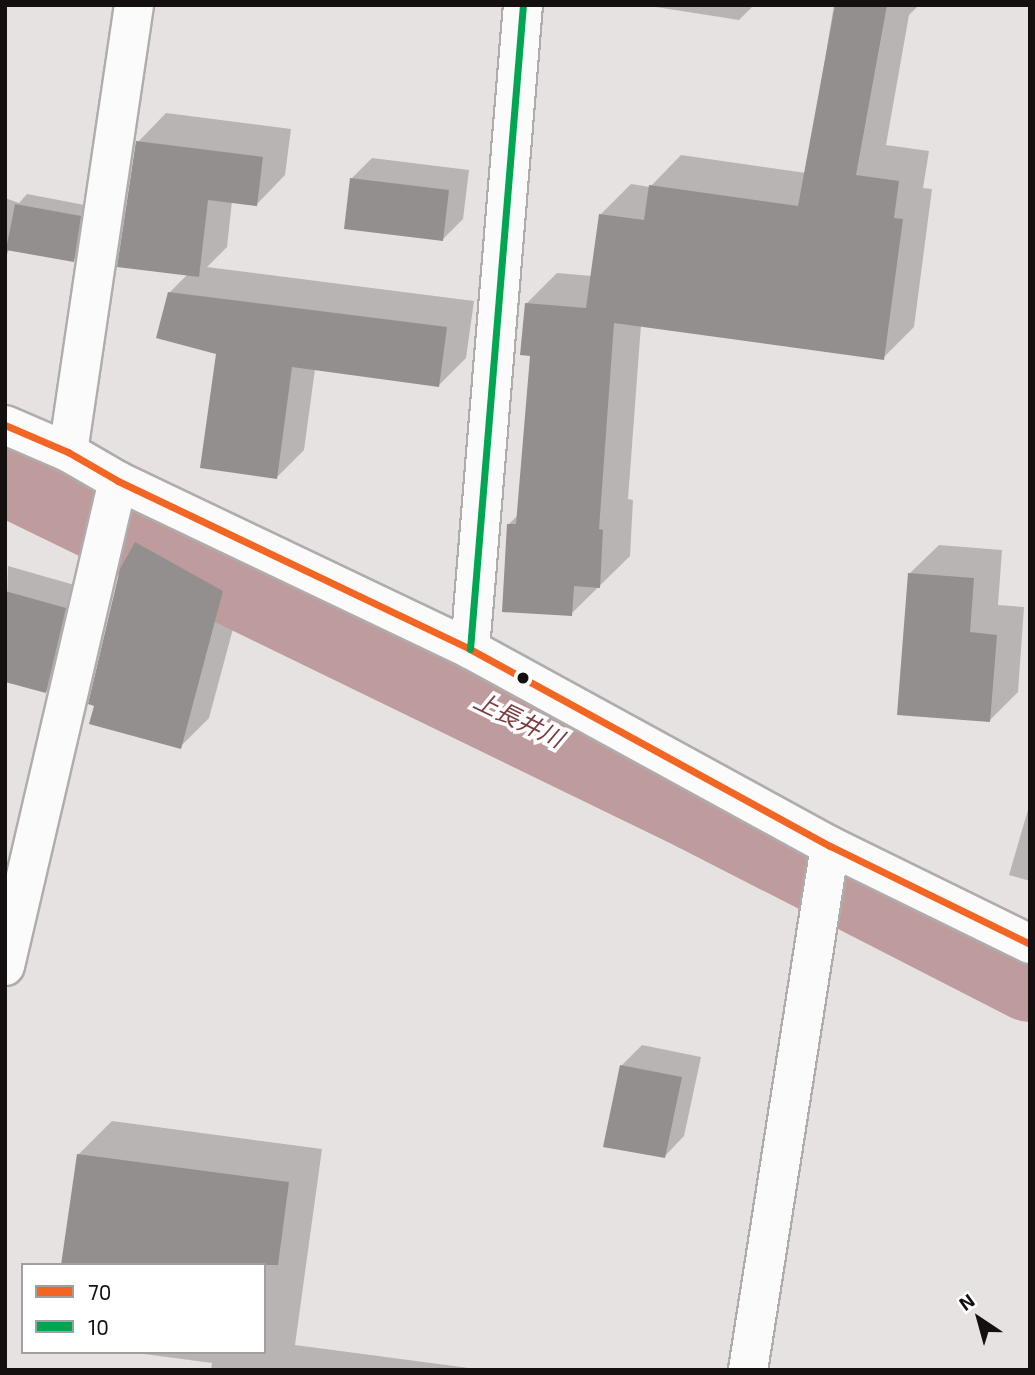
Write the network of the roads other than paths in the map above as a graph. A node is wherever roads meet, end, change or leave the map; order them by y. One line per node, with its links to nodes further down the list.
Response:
1 (134, 5): 4 (street)
2 (523, 5): 6 (street)
3 (5, 425): 4 (street)
4 (68, 452): 5 (street)
5 (118, 481): 6 (street); 9 (street)
6 (470, 649): 7 (street)
7 (830, 846): 8 (street); 10 (street)
8 (1030, 944)
9 (5, 966)
10 (748, 1370)

